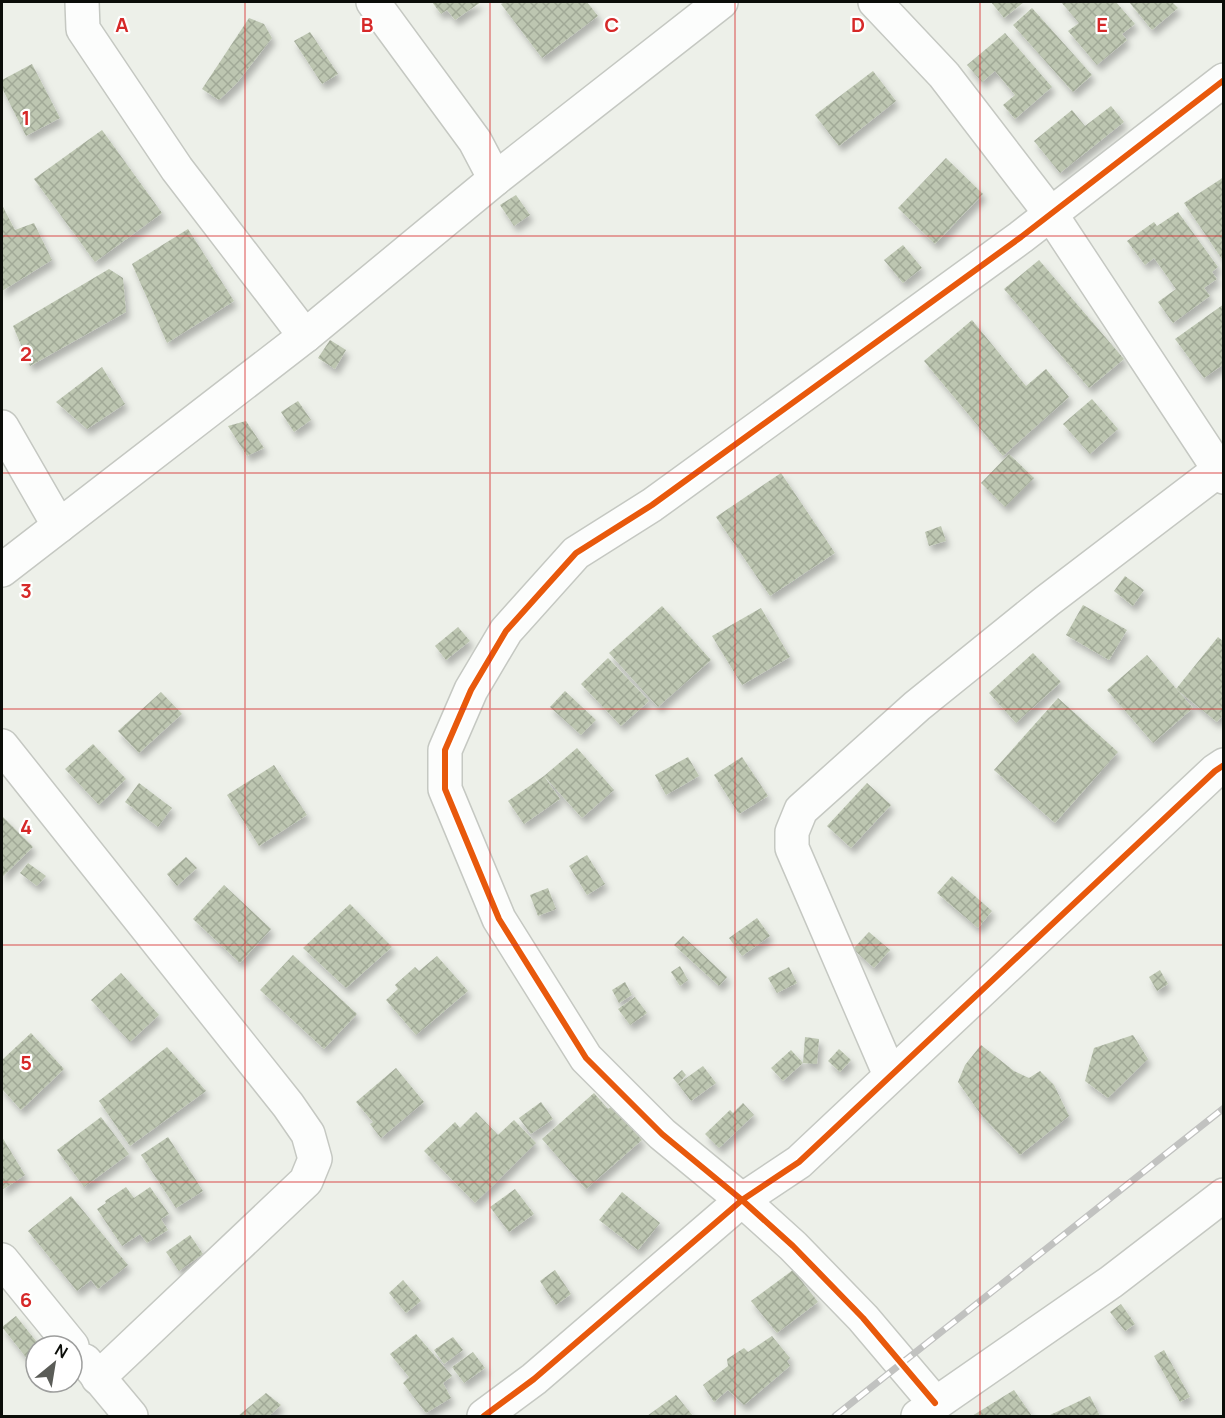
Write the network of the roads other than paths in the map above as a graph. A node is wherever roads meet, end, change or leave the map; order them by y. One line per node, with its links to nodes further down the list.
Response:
1 (82, 2): 8 (street)
2 (373, 2): 6 (street)
3 (721, 2): 6 (street)
4 (875, 2): 7 (street)
5 (1224, 80): 7 (street)
6 (495, 179): 8 (street)
7 (1050, 213): 10 (street); 17 (street)
8 (305, 336): 11 (street)
9 (2, 427): 11 (street)
10 (1222, 471): 15 (street)
11 (59, 526): 12 (street)
12 (2, 570)
13 (2, 746): 21 (street)
14 (1224, 765): 15 (street)
15 (890, 1075): 17 (street)
16 (1224, 1195): 22 (street)
17 (742, 1200): 22 (street); 24 (street)
18 (2, 1260): 19 (street)
19 (62, 1334)
20 (84, 1361): 21 (street)
21 (98, 1378): 23 (street)
22 (926, 1410)
23 (131, 1416)
24 (484, 1416)

